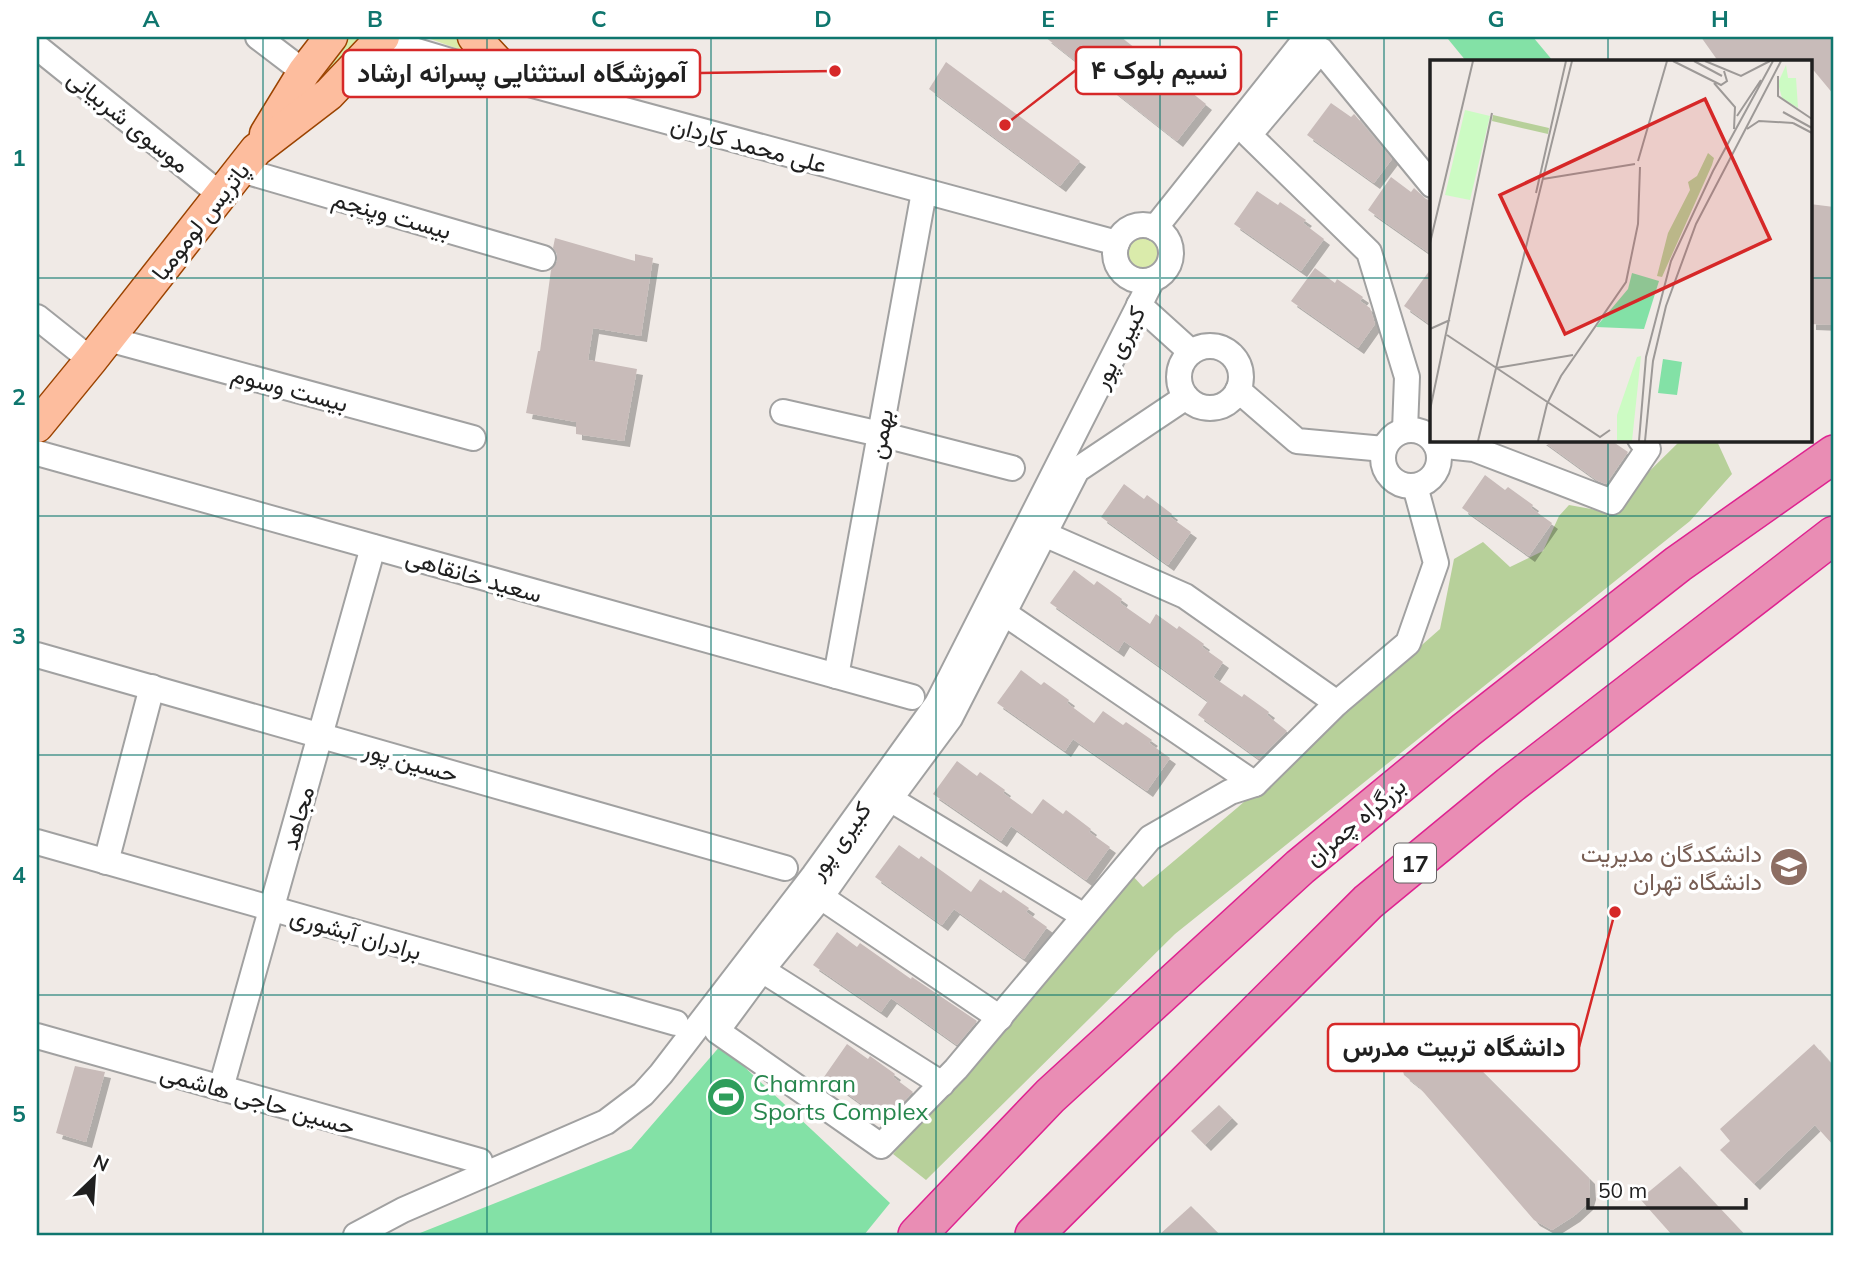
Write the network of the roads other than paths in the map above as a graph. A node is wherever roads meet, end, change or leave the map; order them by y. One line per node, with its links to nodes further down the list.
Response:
1 (258, 37): 7 (street)
2 (331, 37): 7 (main road)
3 (382, 37): 8 (street, علی محمد کاردان); 9 (main road, پاتریس لومومبا)
4 (474, 37): 8 (main road)
5 (1307, 37): 13 (street)
6 (37, 47): 12 (street, موسوی شربیانی)
7 (304, 72): 9 (main road)
8 (514, 79): 11 (street, علی محمد کاردان)
9 (249, 160): 12 (main road, پاتریس لومومبا); 15 (street, بیست وپنجم)
10 (1430, 183): 25 (street)
11 (924, 191): 14 (street, علی محمد کاردان); 26 (street, بهمن)
12 (221, 195): 19 (main road, پاتریس لومومبا)
13 (1156, 228): 14 (street); 16 (street)
14 (1117, 243): 16 (street)
15 (543, 258)
16 (1152, 280): 17 (street, کبیری پور)
17 (1139, 305): 20 (street); 62 (street, کبیری پور)
18 (37, 317): 19 (street, بیست وسوم)
19 (99, 350): 24 (main road, پاتریس لومومبا); 27 (street, بیست وسوم)
20 (1191, 352): 21 (street); 22 (street)
21 (1238, 390): 22 (street); 32 (street)
22 (1186, 397): 37 (street)
23 (783, 412): 26 (street)
24 (37, 426)
25 (1405, 430): 28 (street); 32 (street)
26 (880, 434): 35 (street); 42 (street, بهمن)
27 (473, 438)
28 (1430, 439)
29 (1432, 441): 31 (street)
30 (1642, 441): 31 (street)
31 (1436, 445): 36 (street)
32 (1384, 449): 36 (street)
33 (37, 453): 39 (street, سعید خانقاهی)
34 (1834, 454): 63 (highway, بزرگراه چمران)
35 (1012, 468)
36 (1415, 486): 45 (street)
37 (1045, 534): 40 (street); 45 (street)
38 (1834, 535): 64 (highway, 17)
39 (373, 547): 42 (street, سعید خانقاهی); 46 (street, مجاهد)
40 (1004, 613): 47 (street); 48 (street)
41 (37, 655): 43 (street, حسین پور)
42 (836, 676): 44 (street, سعید خانقاهی)
43 (152, 687): 46 (street, حسین پور); 50 (street)
44 (912, 697)
45 (1337, 703): 47 (street)
46 (320, 736): 51 (street, حسین پور); 53 (street, مجاهد)
47 (1255, 784): 54 (street)
48 (890, 799): 52 (street); 54 (street)
49 (37, 842): 50 (street, برادران آبشوری)
50 (106, 862): 53 (street, برادران آبشوری)
51 (785, 868)
52 (821, 897): 55 (street); 56 (street)
53 (271, 909): 57 (street, برادران آبشوری); 60 (street, مجاهد)
54 (1084, 916): 56 (street)
55 (762, 970): 59 (street); 59 (street)
56 (1000, 1018): 59 (street)
57 (676, 1023)
58 (37, 1036): 60 (street, حسین حاجی هاشمی)
59 (942, 1084)
60 (221, 1088): 61 (street, حسین حاجی هاشمی)
61 (480, 1161)
62 (356, 1235)
63 (917, 1235)
64 (1034, 1235)

